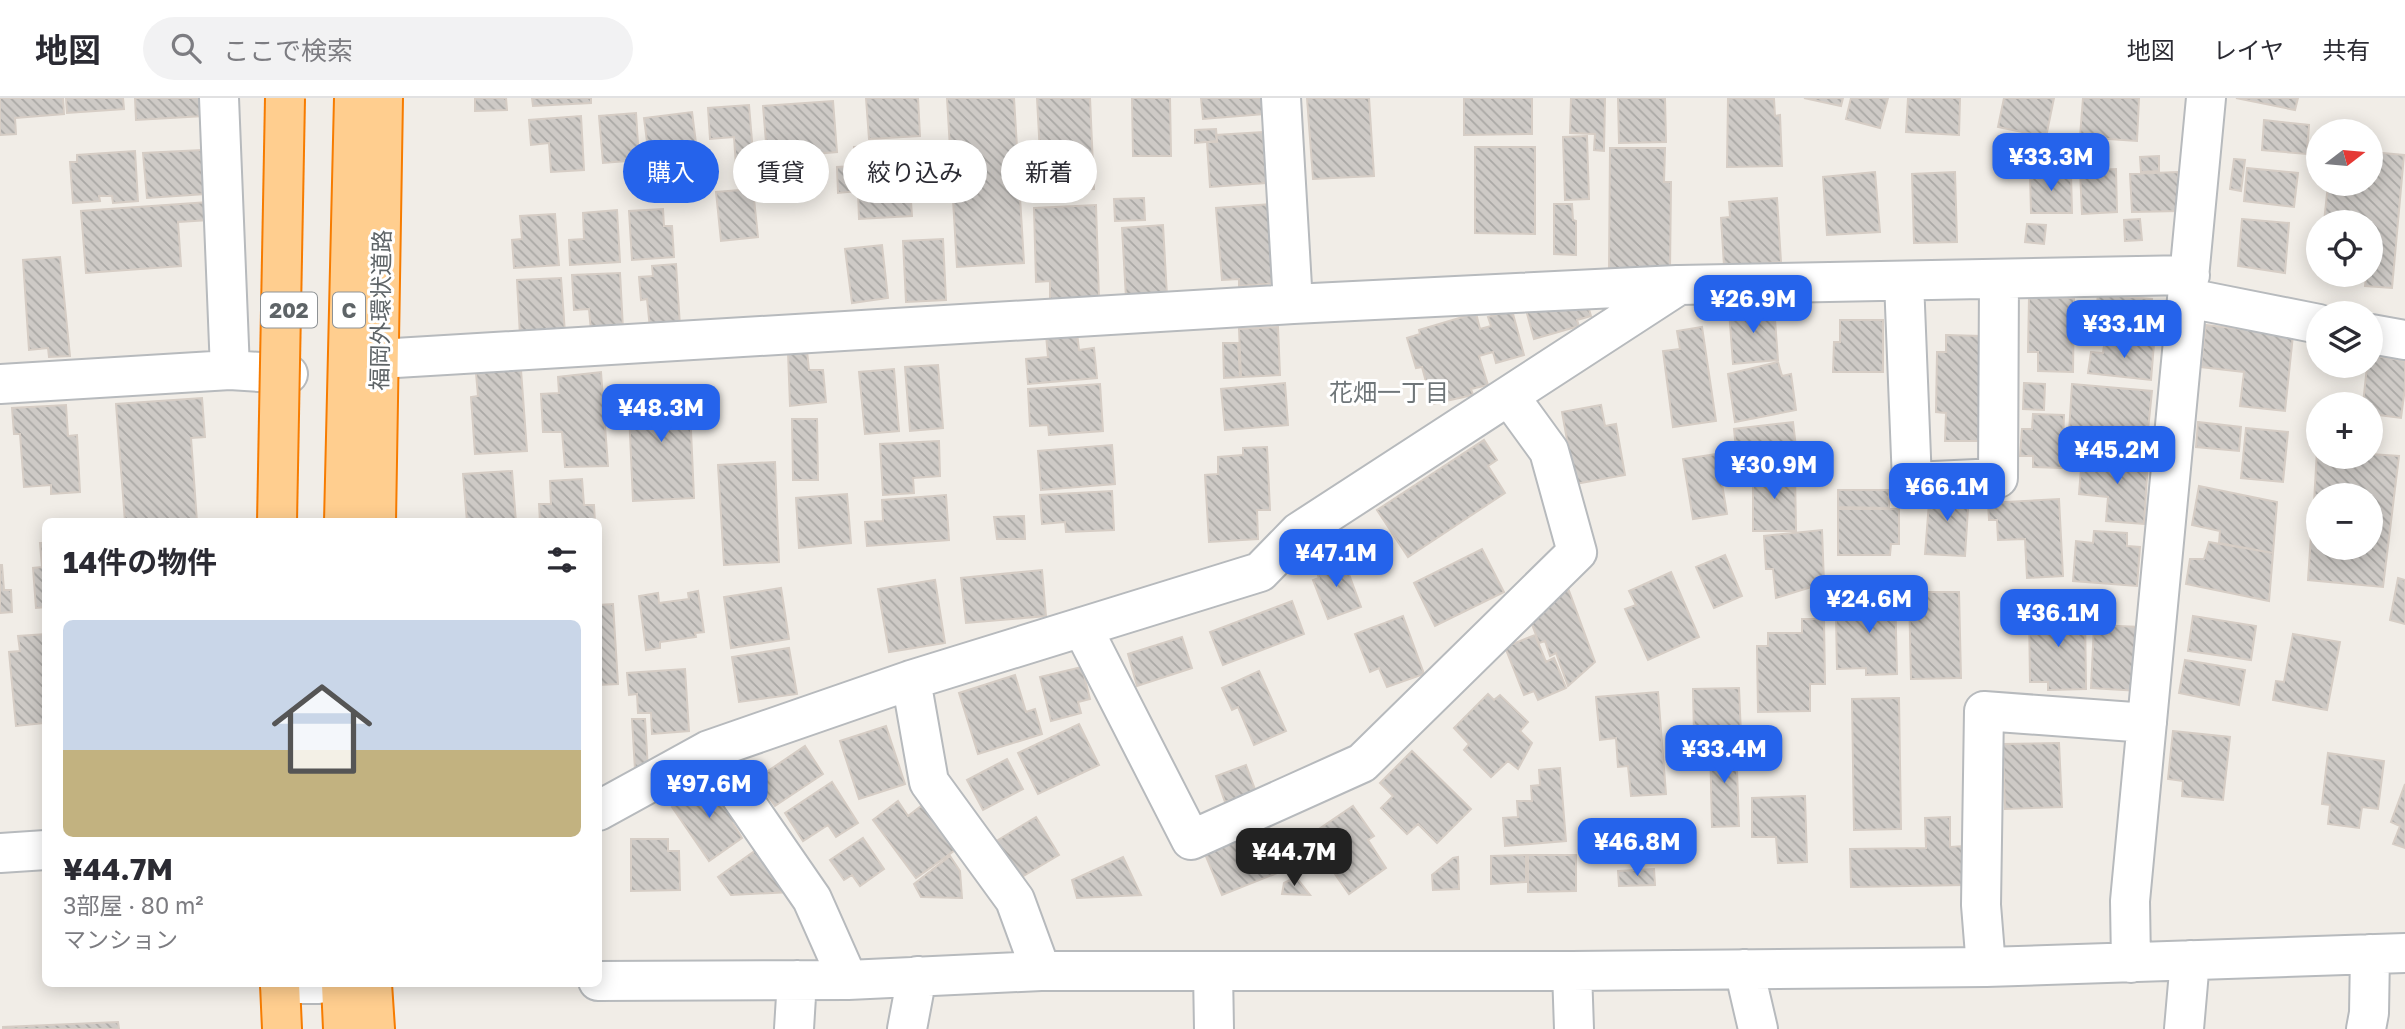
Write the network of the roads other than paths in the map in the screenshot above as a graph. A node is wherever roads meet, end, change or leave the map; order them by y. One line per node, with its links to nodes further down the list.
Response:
1 (219, 98): 17 (street)
2 (285, 98): 21 (highway, bridge)
3 (292, 98): 18 (highway, 202)
4 (354, 98): 23 (highway, C)
5 (383, 98): 16 (highway, 福岡外環状道路)
6 (1281, 98): 12 (street)
7 (2206, 98): 11 (street)
8 (1999, 279): 9 (street); 9 (street); 11 (street)
9 (1904, 281): 10 (street)
10 (1679, 285): 12 (street); 20 (street)
11 (2189, 287): 13 (street); 27 (street)
12 (1293, 303): 16 (street)
13 (2306, 320)
14 (2383, 336): 15 (street)
15 (2405, 340)
16 (379, 359): 24 (highway, 福岡外環状道路)
17 (230, 370): 18 (street); 19 (street)
18 (288, 374): 22 (highway, 202)
19 (0, 384)
20 (1509, 396): 25 (street); 25 (street)
21 (277, 518)
22 (285, 518)
23 (344, 518)
24 (376, 518)
25 (1082, 627): 26 (street)
26 (911, 680): 28 (street); 37 (street)
27 (2147, 723): 34 (street); 35 (street)
28 (709, 750): 29 (street); 42 (street)
29 (602, 809)
30 (42, 850): 31 (street)
31 (0, 853)
32 (2388, 954): 33 (street); 58 (street)
33 (2190, 960): 34 (street); 57 (street)
34 (2131, 963): 35 (street)
35 (1986, 967): 36 (street)
36 (1744, 969): 38 (street); 56 (street)
37 (1041, 971): 39 (street); 40 (street)
38 (1572, 971): 39 (street); 55 (street)
39 (1213, 972): 54 (street)
40 (917, 976): 42 (street); 53 (street)
41 (797, 980): 42 (street); 43 (street); 52 (street)
42 (848, 980)
43 (602, 981)
44 (274, 987): 48 (highway)
45 (280, 987): 49 (highway)
46 (341, 987): 50 (highway)
47 (372, 987): 51 (highway)
48 (275, 1029)
49 (282, 1029)
50 (343, 1029)
51 (375, 1029)
52 (794, 1029)
53 (907, 1029)
54 (1214, 1029)
55 (1574, 1029)
56 (1758, 1029)
57 (2183, 1029)
58 (2366, 1029)

